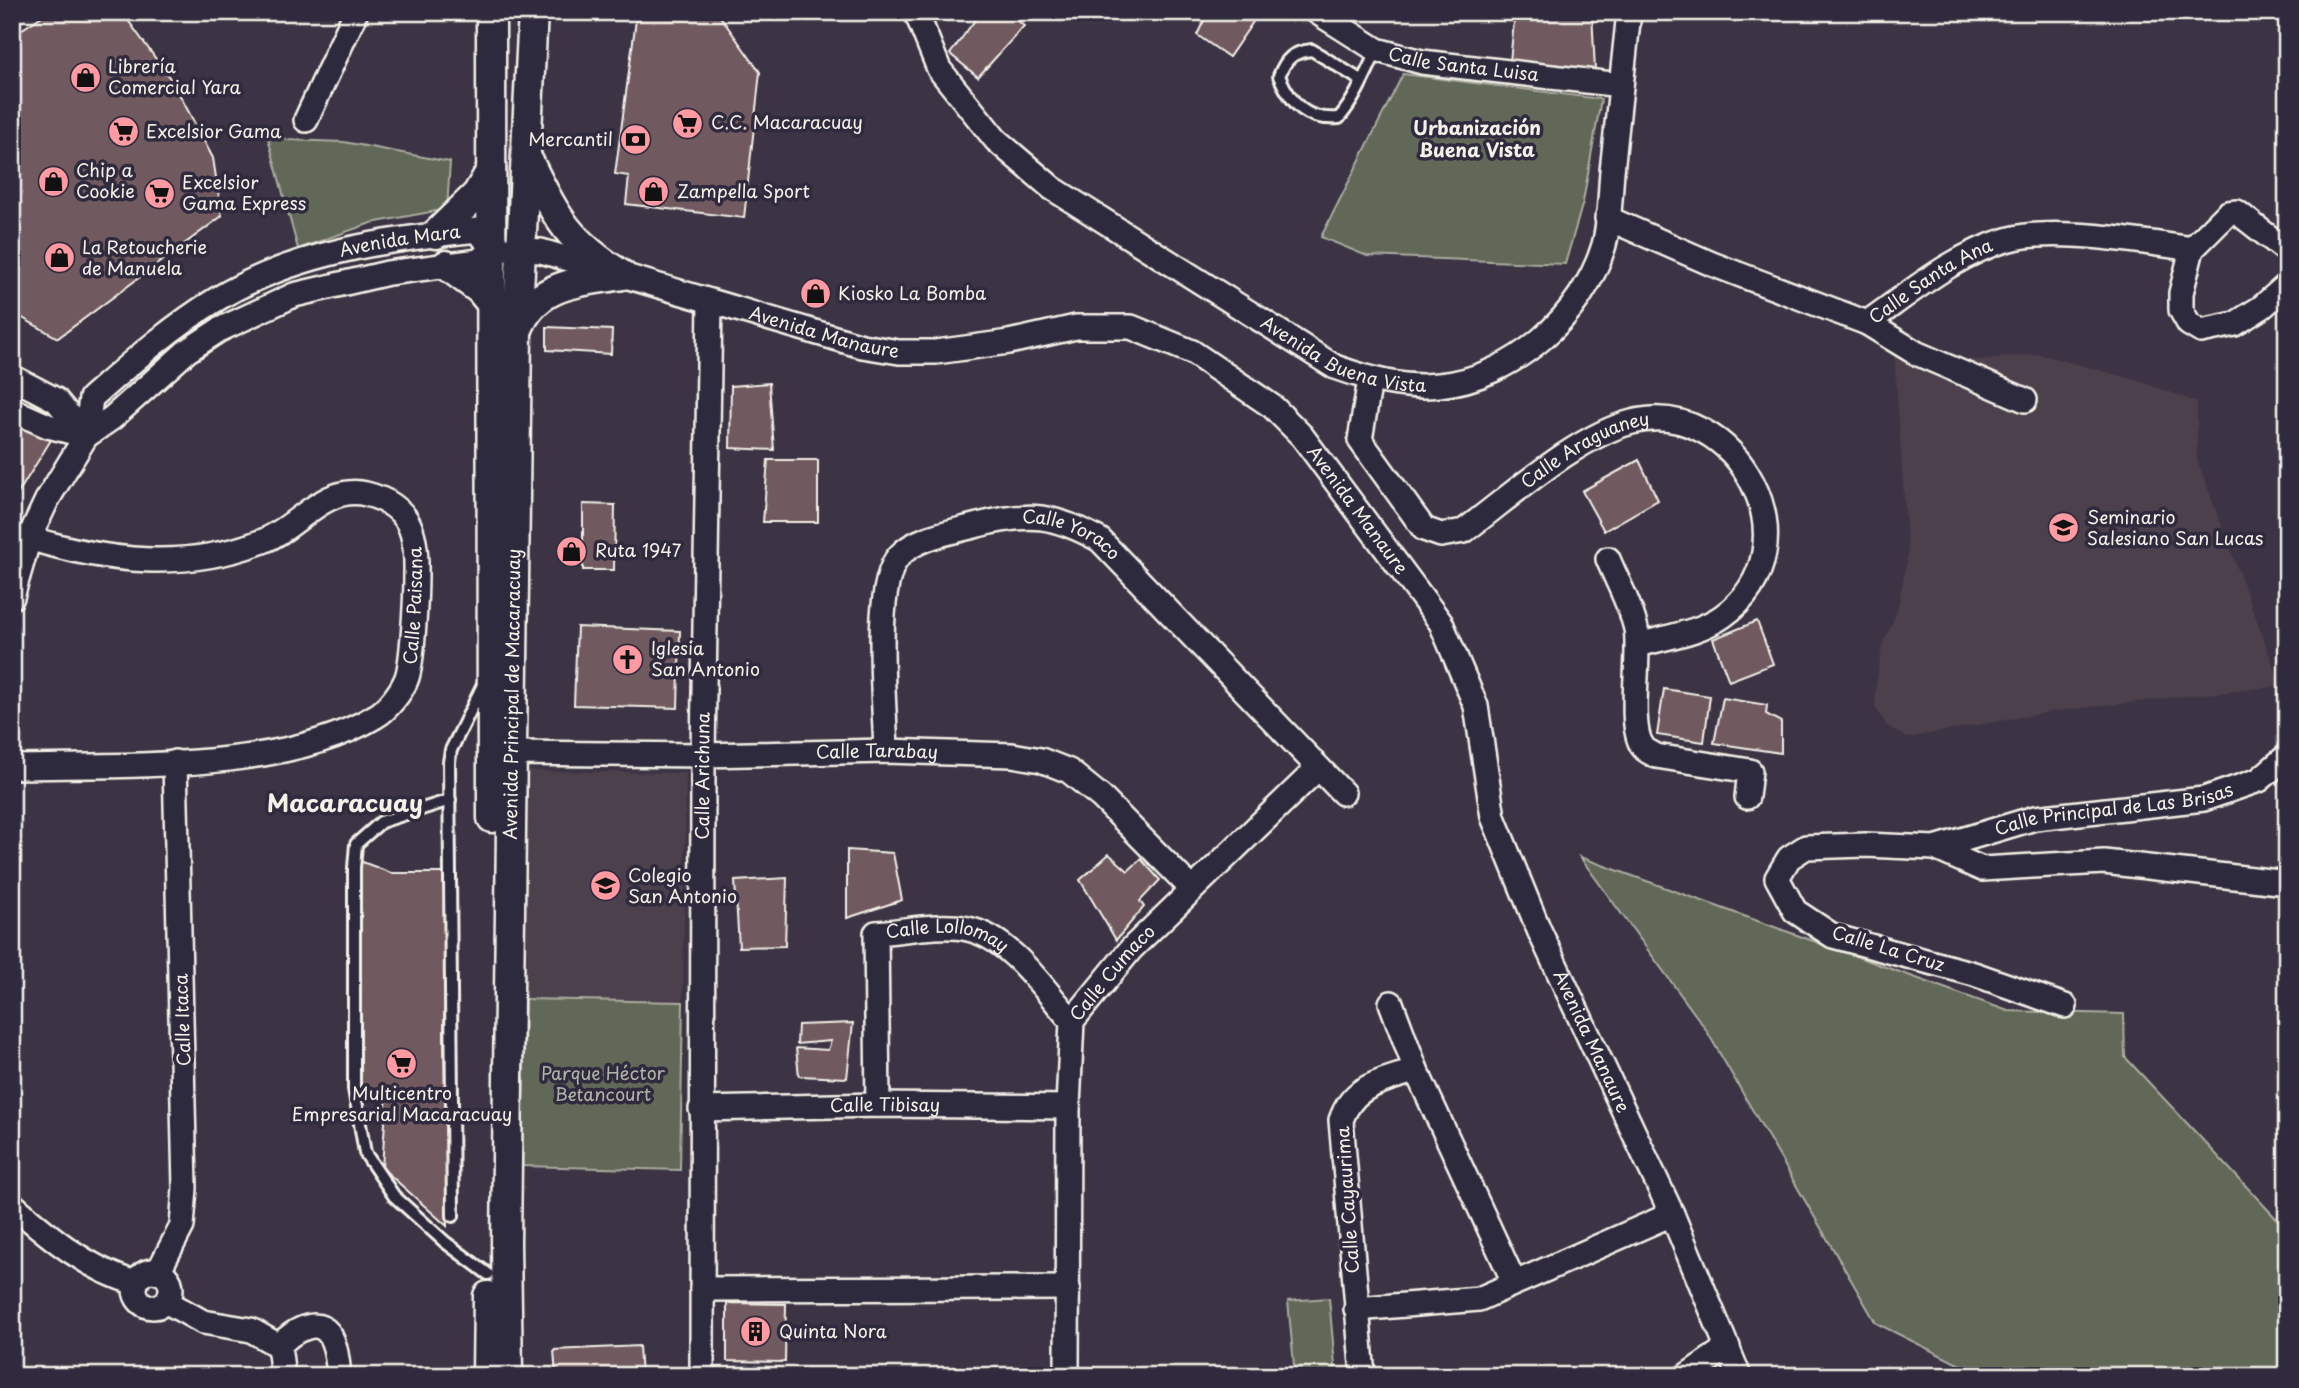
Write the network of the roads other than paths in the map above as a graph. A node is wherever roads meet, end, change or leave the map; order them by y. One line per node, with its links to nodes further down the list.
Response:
1 (356, 12): 10 (street)
2 (491, 12): 12 (street, Avenida Principal de Macaracuay)
3 (533, 12): 11 (street, Avenida Principal de Macaracuay)
4 (916, 12): 27 (street, Avenida Buena Vista)
5 (1317, 12): 7 (street, Calle Santa Luisa)
6 (1629, 12): 9 (street, Avenida Buena Vista)
7 (1377, 50): 8 (lane); 9 (street, Calle Santa Luisa)
8 (1362, 81): 8 (lane)
9 (1621, 85): 13 (street, Avenida Buena Vista)
10 (306, 120)
11 (525, 154): 16 (street, Avenida Principal de Macaracuay); 20 (street)
12 (491, 170): 14 (street); 15 (street, Avenida Principal de Macaracuay)
13 (1607, 218): 24 (street, Calle Santa Ana); 27 (street, Avenida Buena Vista)
14 (436, 234): 15 (street, Avenida Mara); 30 (street, Avenida Mara)
15 (492, 249): 16 (street, Avenida Manaure); 19 (street, Avenida Mara); 23 (street, Avenida Principal de Macaracuay)
16 (521, 249): 20 (street, Avenida Manaure); 25 (street, Avenida Principal de Macaracuay)
17 (2192, 249): 18 (street); 21 (street); 24 (street, Calle Santa Ana)
18 (2287, 251)
19 (446, 265): 23 (street); 30 (street, Avenida Mara)
20 (622, 275): 22 (street, Avenida Manaure); 25 (street)
21 (2287, 285)
22 (710, 302): 38 (street, Calle Arichuna); 57 (street, Avenida Manaure)
23 (493, 306): 35 (street, Avenida Principal de Macaracuay)
24 (1867, 323): 28 (street)
25 (517, 331): 37 (street, Avenida Principal de Macaracuay)
26 (12, 377): 30 (street)
27 (1370, 380): 34 (street, Calle Araguaney)
28 (2025, 400)
29 (12, 410): 30 (street)
30 (86, 436): 31 (street, Avenida Mara)
31 (29, 538): 33 (street, Avenida Mara); 40 (street, Calle Paisana)
32 (1608, 559): 34 (street)
33 (12, 597)
34 (1638, 645): 44 (street)
35 (490, 672): 45 (lane); 60 (street, Avenida Principal de Macaracuay)
36 (886, 751): 38 (street, Calle Tarabay); 42 (street, Calle Yoraco); 48 (street, Calle Tarabay)
37 (511, 753): 38 (street, Calle Tarabay); 72 (street, Avenida Principal de Macaracuay)
38 (703, 755): 55 (street, Calle Arichuna)
39 (2287, 756): 46 (street, Calle Principal de Las Brisas)
40 (175, 762): 41 (street, Calle Paisana); 59 (street, Calle Itaca)
41 (12, 767)
42 (1318, 768): 43 (street, Calle Yoraco); 48 (street, Calle Cumaco)
43 (1343, 793)
44 (1747, 797)
45 (450, 800): 58 (lane); 60 (lane)
46 (1935, 848): 47 (street); 50 (street, Calle La Cruz)
47 (2287, 883)
48 (1191, 888): 51 (street, Calle Cumaco)
49 (1391, 1003): 52 (street)
50 (2065, 1006)
51 (1072, 1021): 53 (street, Calle Lollomay); 54 (street, Calle Cumaco)
52 (1416, 1070): 61 (street); 66 (street, Calle Cayaurima)
53 (878, 1105): 54 (street, Calle Tibisay); 55 (street, Calle Tibisay)
54 (1068, 1107): 63 (street, Calle Cumaco)
55 (701, 1109): 64 (street, Calle Arichuna)
56 (12, 1205): 62 (street)
57 (1672, 1214): 61 (street); 68 (street, Avenida Manaure)
58 (453, 1216)
59 (158, 1272): 62 (street); 65 (street)
60 (488, 1274): 71 (street, Avenida Principal de Macaracuay)
61 (1514, 1282): 66 (street)
62 (136, 1283): 65 (street)
63 (1069, 1288): 64 (street); 74 (street, Calle Cumaco)
64 (702, 1289): 73 (street, Calle Arichuna)
65 (167, 1302): 67 (street)
66 (1356, 1309): 75 (street, Calle Cayaurima)
67 (279, 1346): 69 (street); 70 (street)
68 (1728, 1347): 76 (street); 77 (street, Avenida Manaure)
69 (282, 1376)
70 (339, 1376)
71 (487, 1376)
72 (508, 1376)
73 (702, 1376)
74 (1067, 1376)
75 (1363, 1376)
76 (1686, 1376)
77 (1739, 1376)

